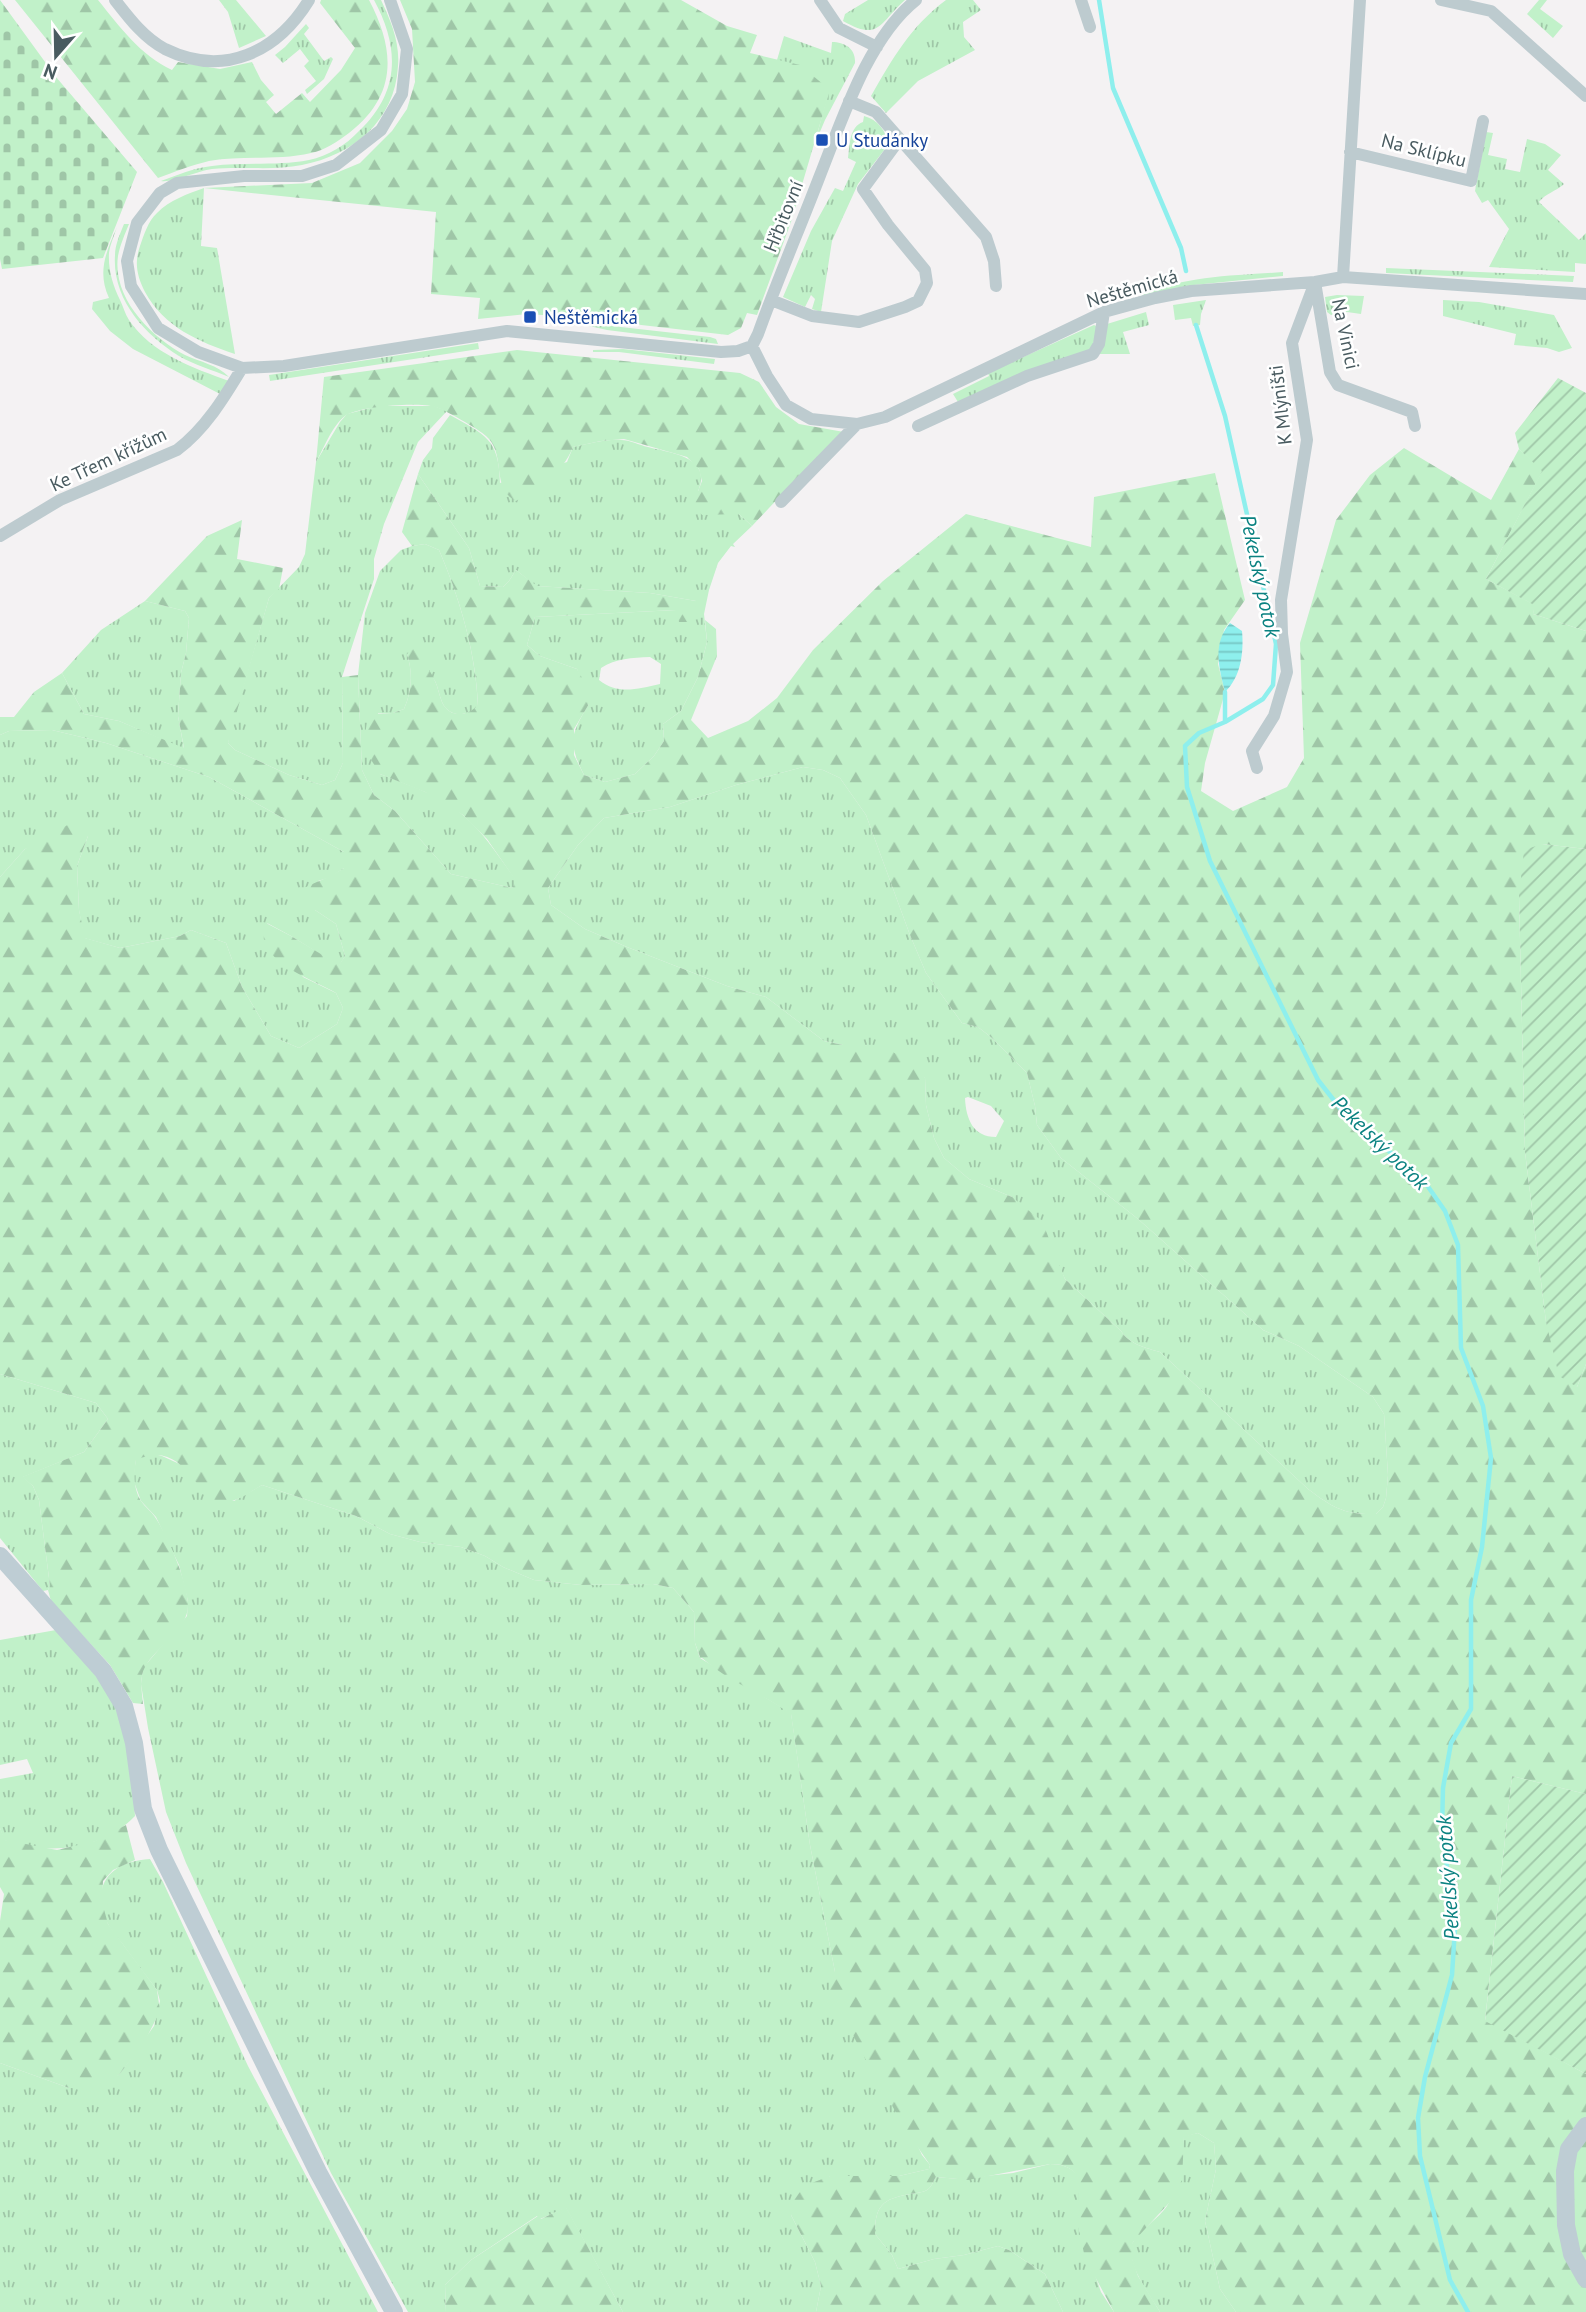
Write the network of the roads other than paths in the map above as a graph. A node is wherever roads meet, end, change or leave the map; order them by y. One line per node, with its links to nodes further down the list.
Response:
1 (114, 0): 2 (street)
2 (309, 0)
3 (390, 0): 23 (street)
4 (820, 0): 10 (street)
5 (916, 0): 10 (street, Hřbitovní)
6 (1081, 0): 9 (street)
7 (1360, 0): 15 (street)
8 (1441, 0): 11 (street)
9 (1090, 27)
10 (877, 47): 12 (street, Hřbitovní)
11 (1586, 96)
12 (849, 101): 14 (street); 20 (street, Hřbitovní)
13 (1483, 121): 15 (street, Na Sklípku)
14 (900, 140): 18 (street); 20 (street)
15 (1350, 152): 16 (street)
16 (1343, 277): 17 (street, Neštěmická); 19 (street, Neštěmická)
17 (1315, 282): 21 (street, Neštěmická); 26 (street, Na Vinici); 29 (street, K Mlýništi)
18 (996, 286)
19 (1586, 294)
20 (771, 300): 22 (street, Hřbitovní)
21 (1104, 312): 24 (street, Neštěmická); 25 (street)
22 (752, 345): 23 (street); 24 (street, Neštěmická)
23 (242, 368): 28 (street, Ke Třem křížům)
24 (857, 424): 27 (street)
25 (918, 426)
26 (1415, 426)
27 (781, 502)
28 (0, 536)
29 (1257, 768)
30 (0, 1556): 33 (street)
31 (1586, 2126): 32 (street)
32 (1586, 2279)
33 (394, 2312)

